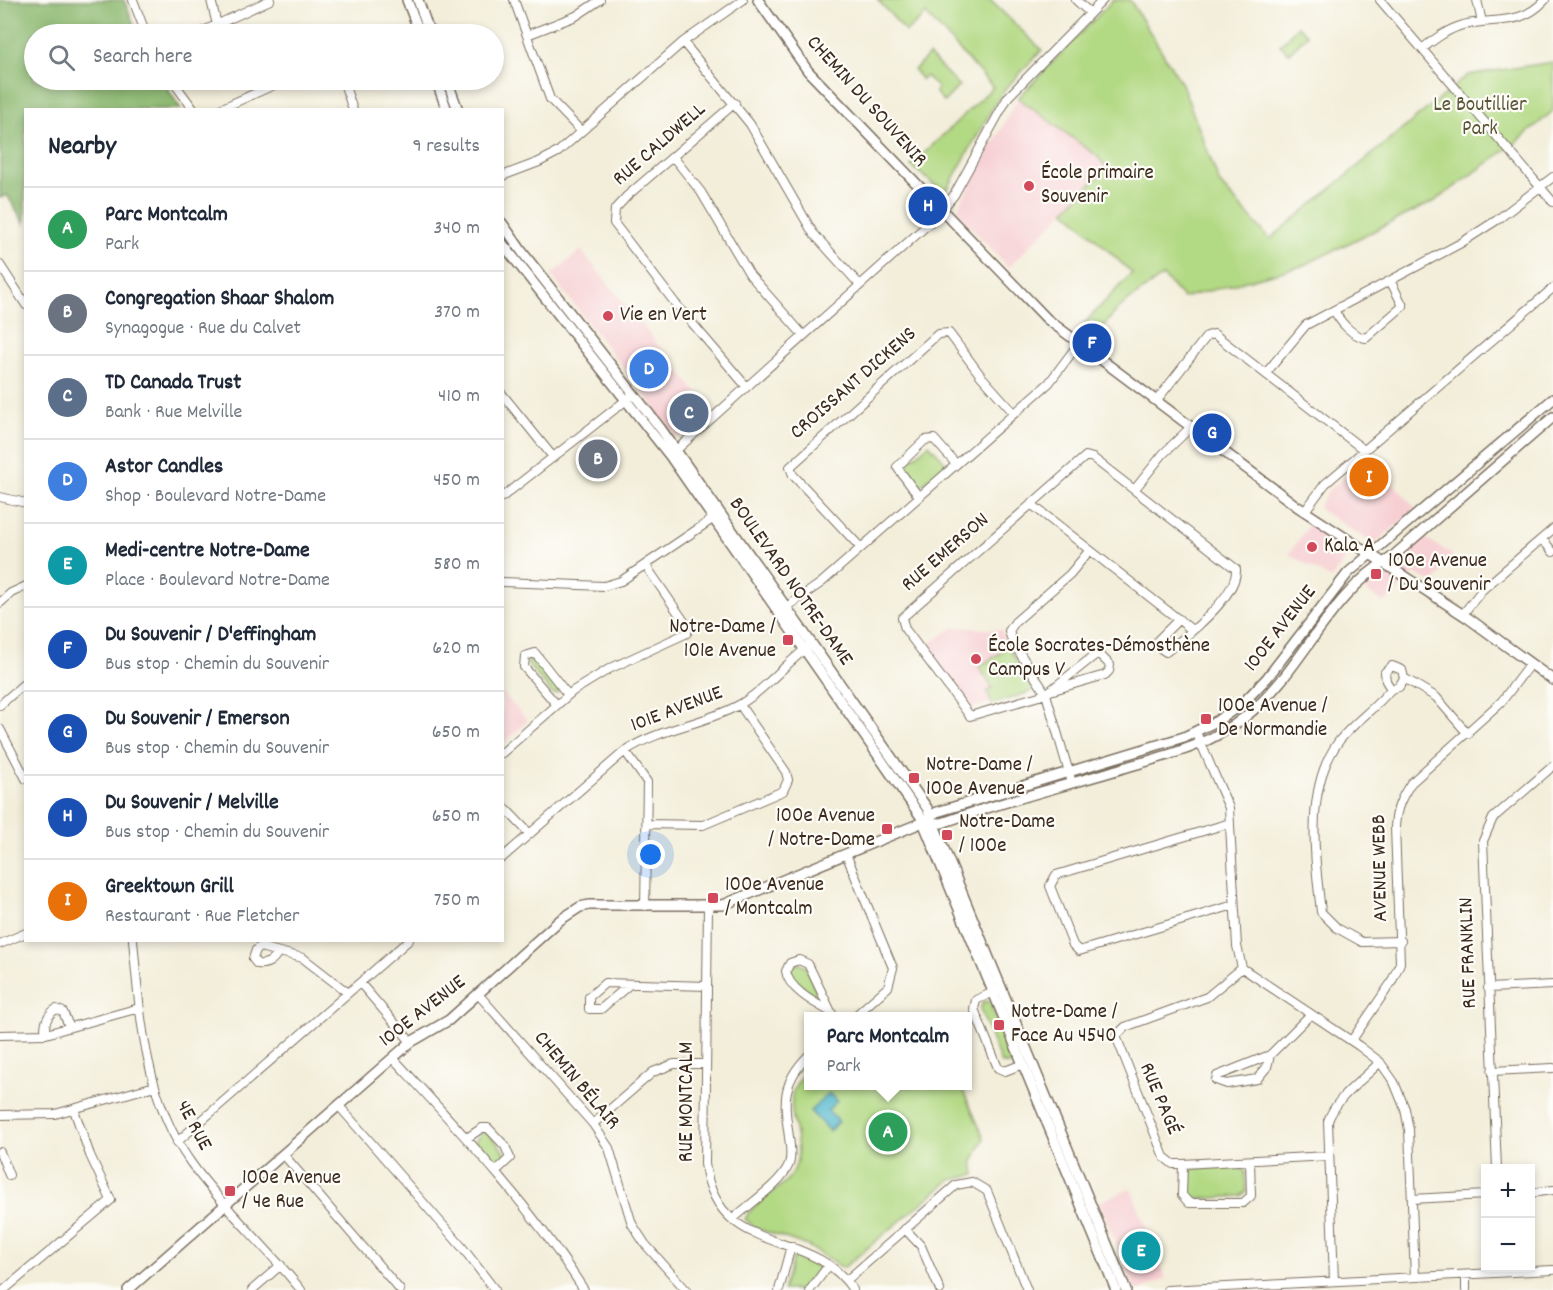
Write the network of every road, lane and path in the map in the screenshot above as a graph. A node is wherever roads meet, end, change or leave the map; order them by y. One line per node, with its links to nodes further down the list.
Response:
1 (133, 0): 17 (street)
2 (211, 0): 18 (street)
3 (270, 0): 19 (street)
4 (407, 0): 20 (street)
5 (418, 0): 21 (street)
6 (514, 0): 22 (street)
7 (600, 0): 22 (street)
8 (743, 0): 23 (street)
9 (758, 0): 42 (street, CHEMIN DU SOUVENIR)
10 (1076, 0): 15 (street)
11 (1103, 0): 15 (street)
12 (1380, 0): 24 (street)
13 (1477, 0): 16 (street)
14 (1545, 0): 16 (street)
15 (1090, 13): 42 (street)
16 (1482, 22): 24 (street)
17 (142, 24)
18 (217, 24)
19 (219, 24)
20 (416, 24)
21 (426, 24)
22 (527, 35): 36 (street)
23 (683, 42): 30 (street); 36 (street)
24 (1423, 48): 40 (street)
25 (180, 90): 31 (street)
26 (263, 90): 32 (street)
27 (346, 90): 33 (street)
28 (440, 90): 34 (street)
29 (451, 90): 35 (street)
30 (735, 103): 37 (street, RUE CALDWELL); 47 (street)
31 (193, 108)
32 (222, 108)
33 (352, 108)
34 (446, 108)
35 (457, 108)
36 (581, 131): 38 (street)
37 (674, 158): 51 (street); 54 (street, RUE CALDWELL)
38 (504, 175)
39 (1553, 177): 40 (street)
40 (1540, 186): 41 (street); 46 (street)
41 (1553, 202)
42 (942, 211): 47 (street); 52 (street, CHEMIN DU SOUVENIR)
43 (504, 226): 56 (street, BOULEVARD NOTRE-DAME)
44 (504, 245): 56 (street, BOULEVARD NOTRE-DAME)
45 (0, 265): 49 (street)
46 (1390, 282): 50 (street); 50 (street)
47 (859, 284): 51 (street)
48 (1553, 288): 62 (street)
49 (24, 302)
50 (1334, 310): 53 (street)
51 (803, 335): 54 (street)
52 (1079, 343): 58 (street, CHEMIN DU SOUVENIR); 59 (street)
53 (1266, 374): 58 (street); 62 (street)
54 (746, 386): 63 (street)
55 (504, 397): 64 (street)
56 (630, 397): 63 (street, BOULEVARD NOTRE-DAME); 64 (street)
57 (1553, 399): 79 (street, 100E AVENUE)
58 (1157, 400): 61 (street, CHEMIN DU SOUVENIR)
59 (1014, 413): 65 (street); 76 (street, CROISSANT DICKENS)
60 (1553, 417): 80 (street, 100E AVENUE)
61 (1192, 426): 66 (street); 72 (street, CHEMIN DU SOUVENIR)
62 (1364, 450): 72 (street)
63 (673, 453): 73 (street, BOULEVARD NOTRE-DAME)
64 (553, 457): 67 (street)
65 (956, 464): 69 (street); 69 (street)
66 (1135, 489): 71 (street, RUE EMERSON); 88 (street, RUE EMERSON)
67 (504, 495)
68 (0, 497): 70 (street)
69 (919, 497): 76 (street)
70 (24, 503)
71 (1031, 504): 77 (street); 95 (street, RUE EMERSON)
72 (1305, 511): 79 (street, CHEMIN DU SOUVENIR)
73 (717, 516): 81 (street); 85 (street, BOULEVARD NOTRE-DAME)
74 (1553, 529): 75 (street)
75 (1542, 539): 78 (street); 86 (street)
76 (861, 548): 85 (street)
77 (1089, 551): 87 (street); 95 (street)
78 (1553, 552)
79 (1371, 554): 80 (street, CHEMIN DU SOUVENIR); 101 (street, 100E AVENUE)
80 (1384, 562): 86 (street, CHEMIN DU SOUVENIR); 103 (street, 100E AVENUE)
81 (646, 566): 82 (street); 96 (street)
82 (504, 582)
83 (24, 587): 84 (street)
84 (2, 597)
85 (782, 610): 89 (street, BOULEVARD NOTRE-DAME)
86 (1463, 614): 90 (street, CHEMIN DU SOUVENIR)
87 (1179, 619): 88 (street); 88 (street, RUE EMERSON)
88 (1192, 630)
89 (808, 647): 99 (street, 101E AVENUE); 111 (street, BOULEVARD NOTRE-DAME)
90 (1530, 664): 92 (street, CHEMIN DU SOUVENIR); 102 (street, AVENUE WEBB)
91 (1404, 678): 94 (street); 94 (street); 102 (street)
92 (1553, 680)
93 (24, 684): 97 (street)
94 (1392, 689): 121 (street)
95 (1048, 693): 95 (street); 107 (street)
96 (568, 695): 98 (street); 98 (street)
97 (0, 705)
98 (557, 705): 104 (street)
99 (740, 705): 105 (street, 101E AVENUE); 113 (street)
100 (0, 729): 108 (street)
101 (1196, 732): 103 (street); 107 (street, 100E AVENUE)
102 (1468, 734): 121 (street, AVENUE WEBB)
103 (1201, 744): 109 (street, 100E AVENUE); 112 (street)
104 (504, 751)
105 (625, 751): 113 (street); 114 (street, 101E AVENUE)
106 (1553, 766): 131 (street, RUE FRANKLIN)
107 (1068, 772): 109 (street); 111 (street, 100E AVENUE)
108 (24, 775)
109 (1072, 783): 111 (street, 100E AVENUE)
110 (504, 807): 114 (street)
111 (929, 820): 115 (street, 100E AVENUE); 132 (street, BOULEVARD NOTRE-DAME)
112 (1230, 823): 117 (street); 117 (street)
113 (647, 824): 118 (street)
114 (530, 834): 116 (street, 101E AVENUE)
115 (846, 854): 119 (street, 100E AVENUE); 138 (street)
116 (504, 856)
117 (1234, 905): 126 (street)
118 (645, 906): 119 (street, 100E AVENUE); 134 (street, 100E AVENUE)
119 (708, 906): 130 (street, RUE MONTCALM)
120 (24, 934): 124 (street)
121 (1401, 941): 143 (street, AVENUE WEBB)
122 (133, 942): 135 (street, 4E RUE)
123 (406, 942): 127 (street)
124 (0, 944)
125 (278, 953): 133 (street)
126 (1242, 968): 139 (street); 164 (street, RUE PAGÉ)
127 (361, 984): 133 (street); 144 (street)
128 (630, 984): 128 (street); 130 (street)
129 (1553, 985): 131 (street)
130 (707, 986): 149 (street, RUE MONTCALM)
131 (1488, 988): 152 (street, RUE FRANKLIN)
132 (998, 990): 150 (street, BOULEVARD NOTRE-DAME); 150 (street); 197 (street, BOULEVARD NOTRE-DAME)
133 (348, 993): 159 (street)
134 (478, 994): 144 (street, 100E AVENUE); 157 (street, CHEMIN BÉLAIR)
135 (139, 1008): 140 (street); 153 (street, 4E RUE)
136 (828, 1012): 137 (street)
137 (830, 1012)
138 (860, 1012)
139 (1310, 1015): 143 (street); 145 (street)
140 (69, 1026): 141 (street); 141 (street)
141 (46, 1034): 142 (street)
142 (0, 1035)
143 (1353, 1040): 148 (street)
144 (411, 1042): 146 (street, 100E AVENUE)
145 (1270, 1055): 145 (street)
146 (393, 1058): 154 (street, 100E AVENUE); 158 (street)
147 (804, 1061): 173 (street)
148 (1380, 1062): 162 (street); 171 (street)
149 (705, 1064): 157 (street); 173 (street, RUE MONTCALM)
150 (1023, 1064): 196 (street, BOULEVARD NOTRE-DAME)
151 (1553, 1068): 152 (street)
152 (1492, 1071): 165 (street, RUE FRANKLIN)
153 (155, 1086): 155 (street); 159 (street, 4E RUE)
154 (339, 1106): 161 (street, 100E AVENUE); 188 (street)
155 (74, 1110): 156 (street); 183 (street)
156 (0, 1115)
157 (593, 1124): 190 (street, CHEMIN BÉLAIR)
158 (467, 1138): 166 (street); 166 (street)
159 (177, 1142): 172 (street, 4E RUE)
160 (0, 1152): 167 (street)
161 (283, 1154): 172 (street, 100E AVENUE); 187 (street)
162 (1328, 1156): 163 (street, RUE PAGÉ); 182 (street)
163 (1250, 1161): 164 (street, RUE PAGÉ); 164 (street)
164 (1183, 1164)
165 (1497, 1164)
166 (496, 1171): 189 (street)
167 (9, 1175)
168 (1553, 1190): 169 (street)
169 (1535, 1192)
170 (1481, 1195): 171 (street)
171 (1412, 1198): 180 (street)
172 (226, 1204): 176 (street, 4E RUE); 184 (street, 100E AVENUE)
173 (732, 1219): 175 (street, RUE MONTCALM)
174 (905, 1229): 181 (street); 194 (street); 195 (street)
175 (790, 1246): 177 (street, RUE MONTCALM); 191 (street)
176 (281, 1265): 185 (street); 186 (street, 4E RUE)
177 (829, 1265): 181 (street, RUE MONTCALM); 192 (street)
178 (1553, 1270): 179 (street)
179 (1466, 1275): 180 (street); 199 (street)
180 (1415, 1277): 182 (street)
181 (847, 1280): 193 (street, RUE MONTCALM)
182 (1334, 1281): 198 (street)
183 (4, 1290)
184 (128, 1290)
185 (252, 1290)
186 (301, 1290)
187 (400, 1290)
188 (495, 1290)
189 (584, 1290)
190 (686, 1290)
191 (779, 1290)
192 (810, 1290)
193 (853, 1290)
194 (940, 1290)
195 (1027, 1290)
196 (1116, 1290)
197 (1126, 1290)
198 (1167, 1290)
199 (1466, 1290)

